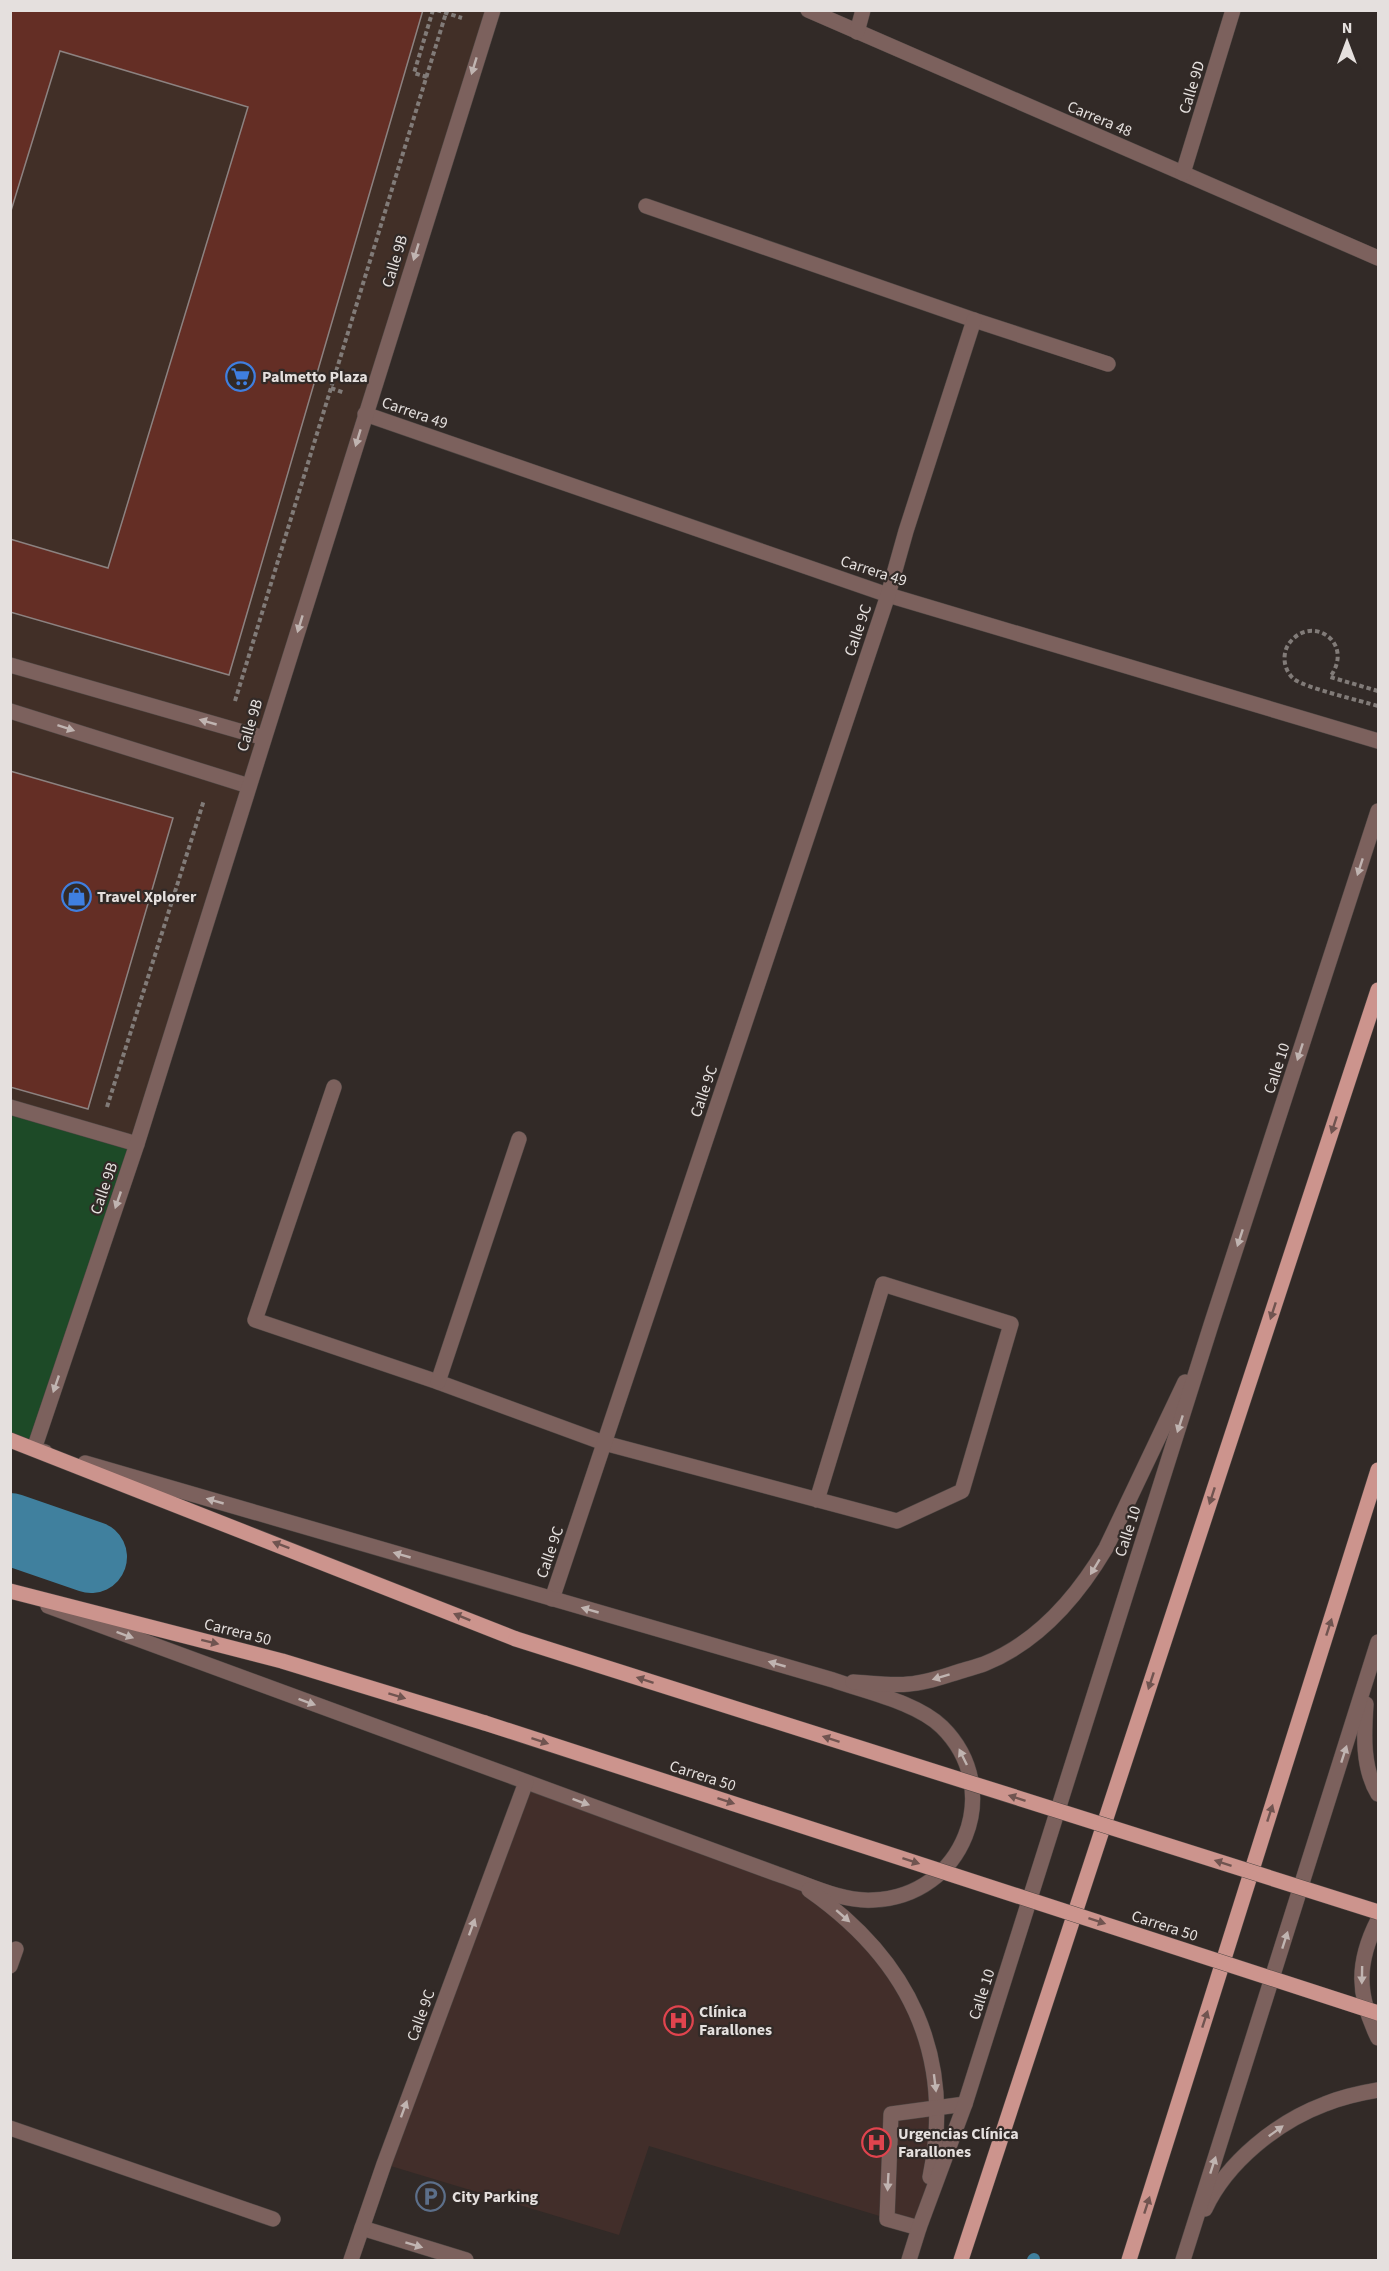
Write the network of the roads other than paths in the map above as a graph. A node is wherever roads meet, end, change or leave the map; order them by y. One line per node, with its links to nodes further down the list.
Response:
1 (493, 10): 11 (street, Calle 9B, one-way to 11)
2 (808, 10): 5 (street, Carrera 48)
3 (863, 10): 5 (street)
4 (1233, 10): 6 (street, Calle 9D)
5 (857, 32): 6 (street, Carrera 48)
6 (1183, 173): 8 (street, Carrera 48)
7 (646, 206): 9 (street)
8 (1378, 258)
9 (974, 320): 10 (street); 12 (street, Calle 9C)
10 (1108, 364)
11 (365, 414): 12 (street, Carrera 49); 15 (street, Calle 9B, one-way to 15)
12 (888, 595): 16 (street, Carrera 49); 27 (street, Calle 9C)
13 (10, 664): 15 (street, one-way to 13)
14 (10, 711): 17 (street, one-way to 17)
15 (264, 738): 17 (street, Calle 9B)
16 (1378, 741)
17 (249, 786): 23 (street, Calle 9B)
18 (1378, 811): 24 (street, Calle 10, one-way to 24)
19 (1378, 990): 56 (main road, one-way to 56)
20 (334, 1087): 25 (street)
21 (10, 1107): 23 (street)
22 (519, 1139): 25 (street)
23 (137, 1144): 28 (street, Calle 9B, one-way to 28)
24 (1211, 1325): 34 (street, one-way to 34); 46 (street, Calle 10, one-way to 46)
25 (438, 1383): 27 (street)
26 (10, 1440): 28 (main road)
27 (604, 1443): 30 (street); 32 (street, Calle 9C)
28 (34, 1449): 32 (street, one-way to 28); 39 (main road, one-way to 28, bridge)
29 (1378, 1470): 57 (main road, one-way to 29)
30 (817, 1500): 30 (street)
31 (10, 1592): 36 (street, Carrera 50, one-way to 36); 43 (main road, Carrera 50, one-way to 43, bridge)
32 (552, 1599): 34 (street, one-way to 32)
33 (1378, 1642): 35 (street)
34 (833, 1680): 38 (street, one-way to 34)
35 (1367, 1683): 37 (street); 52 (street, one-way to 35)
36 (526, 1782): 38 (street, Carrera 50, one-way to 38); 50 (street, Calle 9C, one-way to 36)
37 (1378, 1794)
38 (777, 1874): 47 (street, one-way to 47)
39 (1378, 1912)
40 (1378, 1920): 44 (street, one-way to 44)
41 (16, 1949): 42 (street)
42 (10, 1966)
43 (1378, 2013)
44 (1378, 2038)
45 (1378, 2090): 52 (street, one-way to 45)
46 (965, 2104): 47 (street); 51 (street, Calle 10)
47 (937, 2108): 51 (street); 51 (street, one-way to 51)
48 (10, 2128): 49 (street)
49 (273, 2219)
50 (362, 2228): 53 (street, Calle 9C); 54 (street, one-way to 54)
51 (919, 2228): 55 (street, Calle 10)
52 (1189, 2241): 58 (street)
53 (351, 2260)
54 (466, 2260)
55 (909, 2260)
56 (961, 2260)
57 (1129, 2260)
58 (1183, 2260)

